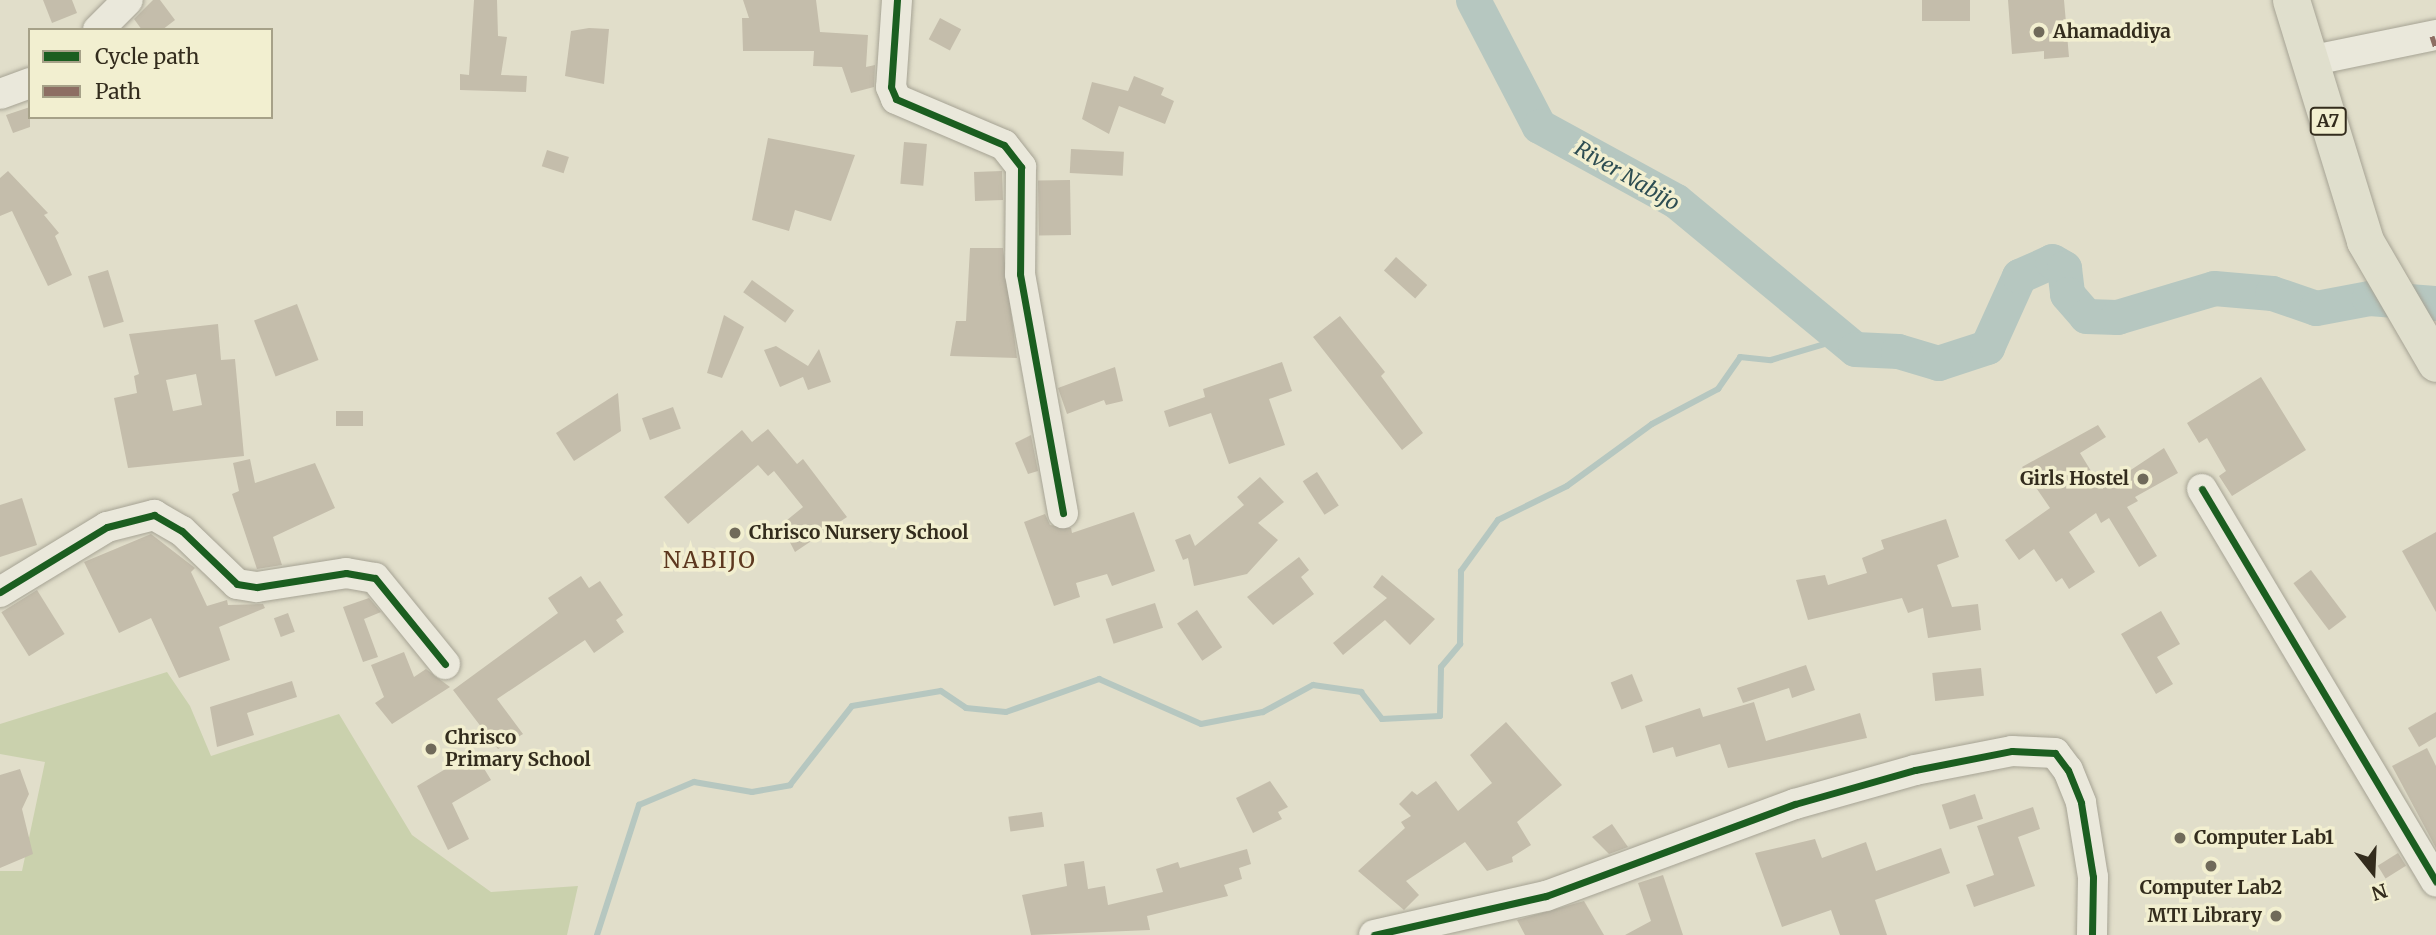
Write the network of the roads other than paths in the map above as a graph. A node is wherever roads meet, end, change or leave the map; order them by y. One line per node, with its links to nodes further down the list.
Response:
1 (128, 0): 4 (street)
2 (897, 0): 11 (street)
3 (2291, 0): 6 (main road, A7)
4 (100, 28)
5 (2436, 35): 6 (street)
6 (2309, 61): 9 (main road, A7)
7 (28, 84): 8 (street)
8 (0, 94)
9 (2434, 360)
10 (2202, 489): 14 (street)
11 (1063, 513)
12 (0, 592): 13 (street)
13 (445, 664)
14 (2436, 881)
15 (1374, 935): 16 (street)
16 (2092, 935)

